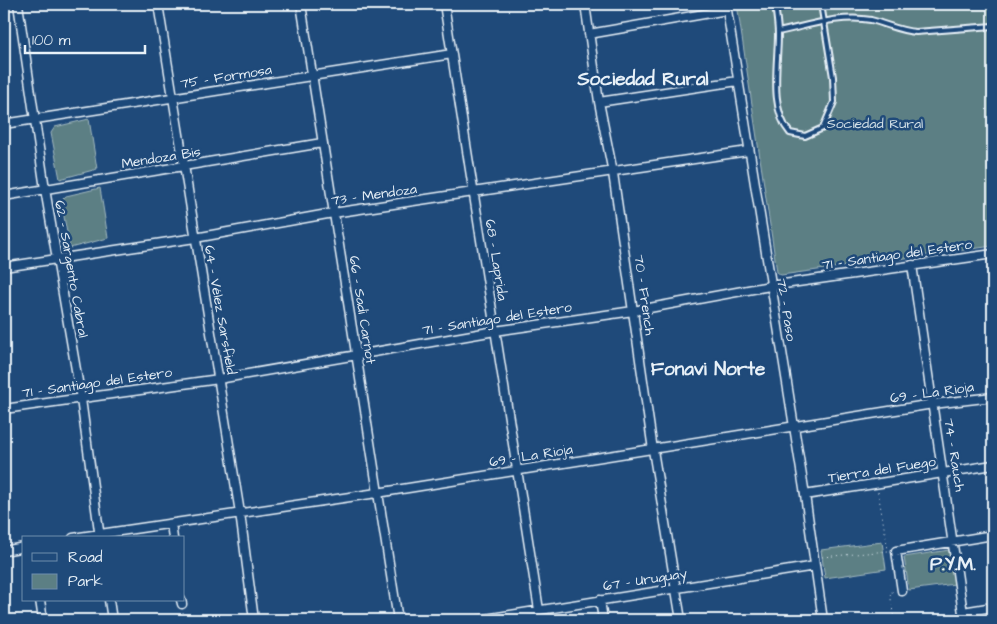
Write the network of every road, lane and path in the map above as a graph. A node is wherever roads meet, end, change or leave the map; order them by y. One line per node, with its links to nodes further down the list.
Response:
1 (18, 4): 18 (street, 62 - Sargento Cabral)
2 (158, 4): 16 (street, 64 - Vélez Sarsfield)
3 (301, 4): 14 (street, 66 - Sadi Carnot)
4 (444, 4): 13 (street, 68 - Laprida)
5 (585, 4): 12 (street, 70 - French)
6 (775, 4): 11 (lane)
7 (821, 4): 9 (lane)
8 (726, 7): 12 (street); 15 (street, 72 - Paso)
9 (825, 22): 10 (lane); 11 (lane); 11 (lane)
10 (993, 26)
11 (778, 32)
12 (589, 34): 17 (street, 70 - French)
13 (452, 54): 14 (street, 75 - Formosa); 25 (street, 68 - Laprida)
14 (312, 76): 16 (street, 75 - Formosa); 20 (street, 66 - Sadi Carnot)
15 (738, 81): 17 (street); 21 (street, 72 - Paso)
16 (174, 98): 18 (street, 75 - Formosa); 22 (street, 64 - Vélez Sarsfield)
17 (599, 102): 23 (street, 70 - French)
18 (35, 118): 19 (street, 75 - Formosa); 24 (street, 62 - Sargento Cabral)
19 (4, 124)
20 (322, 143): 22 (street, Mendoza Bis); 27 (street, 66 - Sadi Carnot)
21 (748, 151): 23 (street, 73 - Mendoza); 33 (street, 72 - Paso)
22 (185, 166): 24 (street, Mendoza Bis); 28 (street, 64 - Vélez Sarsfield)
23 (612, 173): 25 (street, 73 - Mendoza); 34 (street, 70 - French)
24 (45, 189): 26 (street, Mendoza Bis); 30 (street, 62 - Sargento Cabral)
25 (473, 194): 27 (street, 73 - Mendoza); 35 (street, 68 - Laprida)
26 (4, 196)
27 (333, 213): 28 (street, 73 - Mendoza); 36 (street, 66 - Sadi Carnot)
28 (195, 238): 30 (street, 73 - Mendoza); 37 (street, 64 - Vélez Sarsfield)
29 (993, 254): 31 (street, 71 - Santiago del Estero)
30 (57, 260): 32 (street, 73 - Mendoza); 39 (street, 62 - Sargento Cabral)
31 (912, 265): 33 (street, 71 - Santiago del Estero); 40 (street, 74 - Rauch)
32 (4, 267)
33 (770, 286): 34 (street, 71 - Santiago del Estero); 42 (street, 72 - Paso)
34 (633, 311): 35 (street, 71 - Santiago del Estero); 43 (street, 70 - French)
35 (494, 331): 36 (street, 71 - Santiago del Estero); 45 (street, 68 - Laprida)
36 (357, 355): 37 (street, 71 - Santiago del Estero); 48 (street, 66 - Sadi Carnot)
37 (220, 379): 39 (street, 71 - Santiago del Estero); 50 (street, 64 - Vélez Sarsfield)
38 (993, 397): 40 (street, 69 - La Rioja)
39 (81, 398): 41 (street, 71 - Santiago del Estero); 52 (street, 62 - Sargento Cabral)
40 (933, 404): 42 (street, 69 - La Rioja); 46 (street, 74 - Rauch)
41 (4, 409)
42 (793, 428): 43 (street, 69 - La Rioja); 49 (street, 72 - Paso)
43 (653, 450): 45 (street, 69 - La Rioja); 60 (street, 70 - French)
44 (993, 465): 46 (street, Tierra del Fuego)
45 (516, 471): 48 (street, 69 - La Rioja); 66 (street, 68 - Laprida)
46 (944, 473): 47 (street, Tierra del Fuego); 55 (street, 74 - Rauch)
47 (876, 483): 49 (street, Tierra del Fuego); 58 (path)
48 (377, 493): 50 (street, 69 - La Rioja); 72 (street, 66 - Sadi Carnot)
49 (805, 495): 59 (street, 72 - Paso)
50 (240, 512): 51 (street, 69 - La Rioja); 71 (street, 64 - Vélez Sarsfield)
51 (171, 524): 52 (street, 69 - La Rioja); 54 (street)
52 (100, 535)
53 (993, 535): 55 (street)
54 (173, 536)
55 (954, 540): 58 (street); 67 (street, 74 - Rauch)
56 (22, 547): 57 (street)
57 (4, 551)
58 (892, 551): 59 (path); 61 (street)
59 (814, 562): 60 (street, 67 - Uruguay); 76 (street, 72 - Paso)
60 (677, 588): 62 (street, 67 - Uruguay); 75 (street, 70 - French)
61 (902, 591): 77 (path)
62 (600, 600): 66 (street, 67 - Uruguay); 74 (street)
63 (40, 602): 69 (street)
64 (109, 602): 70 (street)
65 (993, 607): 67 (street)
66 (539, 610): 68 (street, 67 - Uruguay)
67 (964, 616)
68 (514, 618): 73 (street, 67 - Uruguay)
69 (43, 620)
70 (112, 620)
71 (254, 620)
72 (398, 620)
73 (479, 620)
74 (603, 620)
75 (682, 620)
76 (822, 620)
77 (894, 620)

